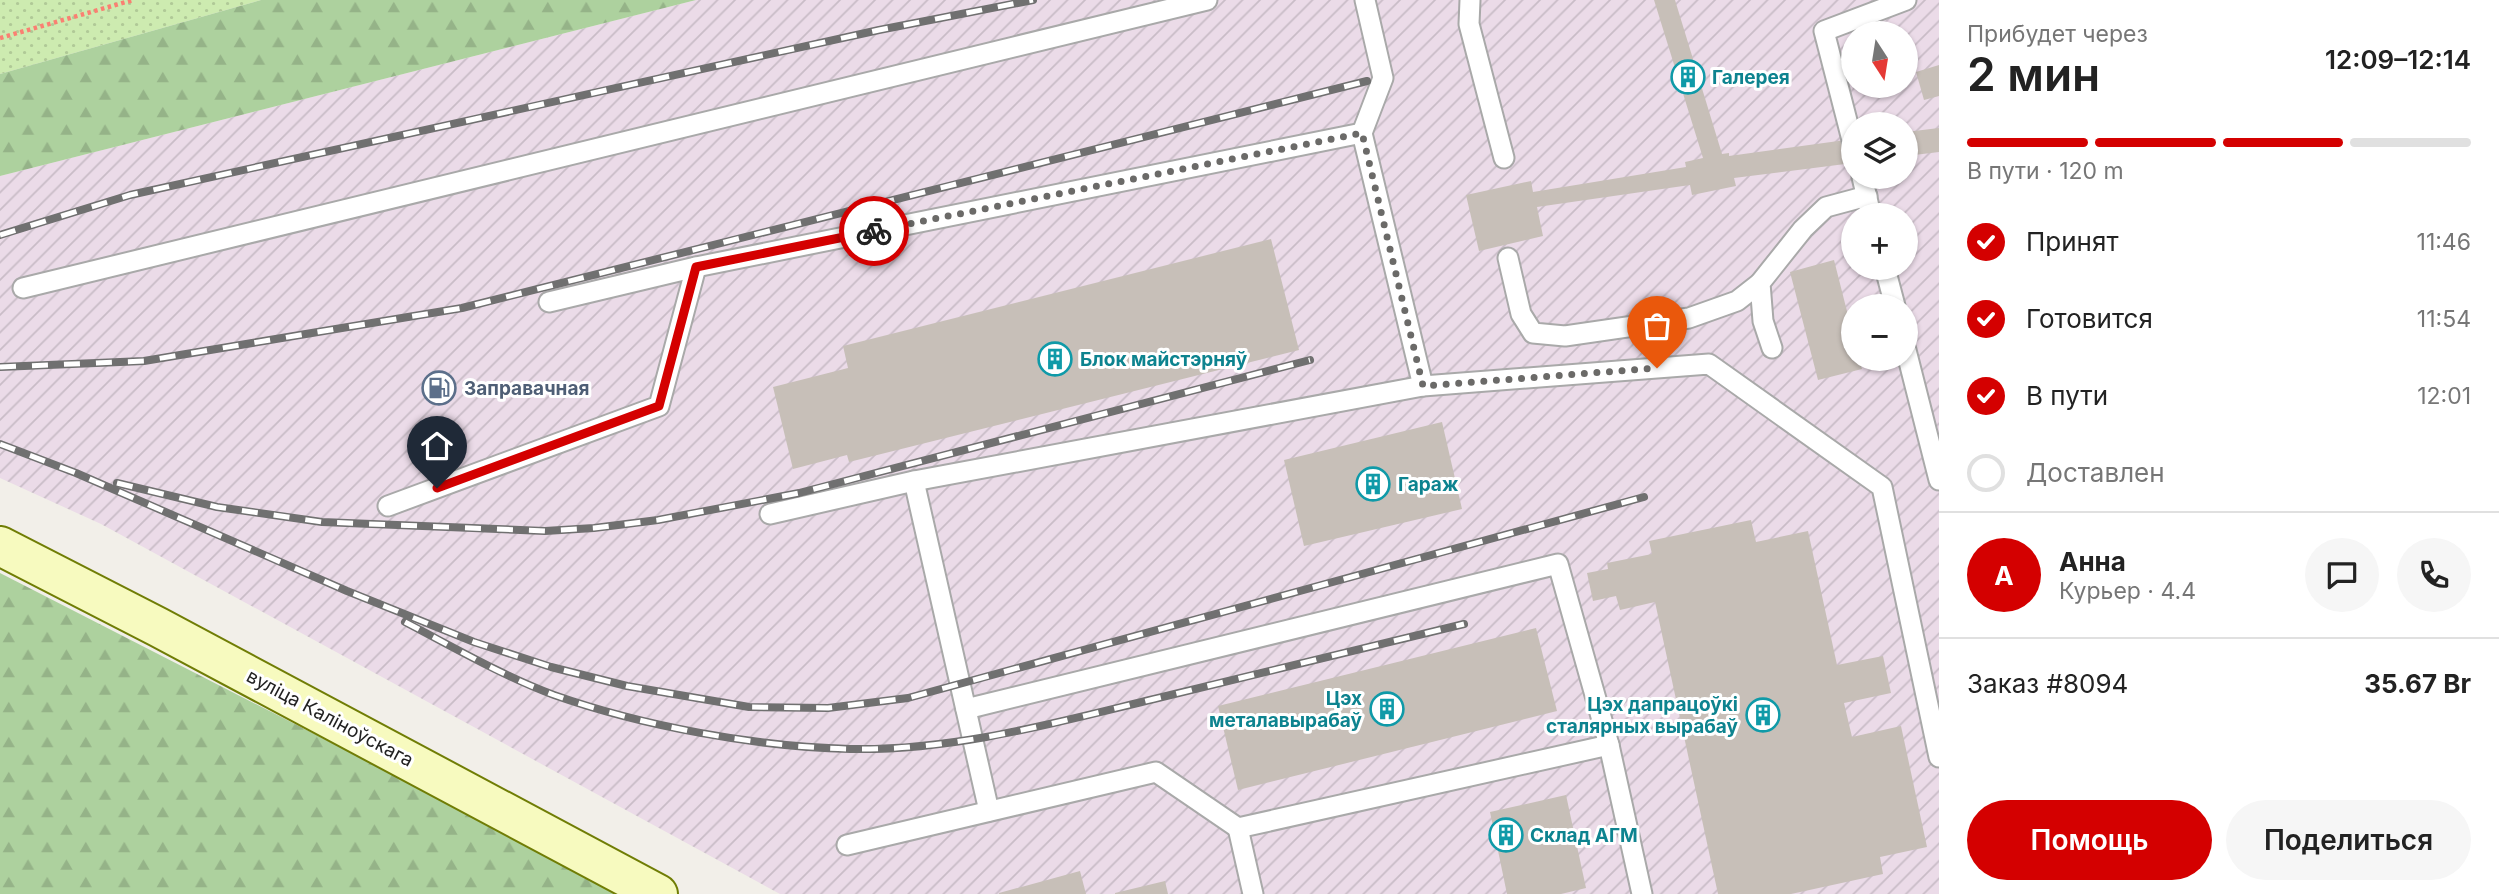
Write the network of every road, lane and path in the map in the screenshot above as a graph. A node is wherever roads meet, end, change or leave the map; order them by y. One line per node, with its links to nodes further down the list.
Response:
1 (133, 0): 6 (path)
2 (1207, 0): 14 (lane)
3 (1365, 0): 8 (lane)
4 (1470, 0): 9 (lane)
5 (1906, 0): 7 (lane)
6 (0, 38)
7 (1845, 112)
8 (1362, 133): 12 (lane); 18 (lane)
9 (1504, 158)
10 (1841, 207): 13 (lane)
11 (1508, 258): 13 (lane)
12 (696, 267): 15 (lane); 21 (lane)
13 (1760, 283): 16 (lane)
14 (23, 288)
15 (549, 302)
16 (1772, 348)
17 (1911, 371): 19 (lane)
18 (1423, 386): 20 (lane); 26 (lane)
19 (1939, 480)
20 (914, 481): 22 (lane); 24 (lane)
21 (388, 506)
22 (770, 514)
23 (0, 546): 30 (street, вуліца Каліноўскага)
24 (966, 709): 25 (lane); 27 (lane)
25 (1609, 745): 28 (lane); 32 (lane)
26 (1939, 757)
27 (989, 811): 28 (lane); 29 (lane)
28 (1238, 828): 31 (lane)
29 (847, 845)
30 (658, 894)
31 (1253, 894)
32 (1642, 894)

